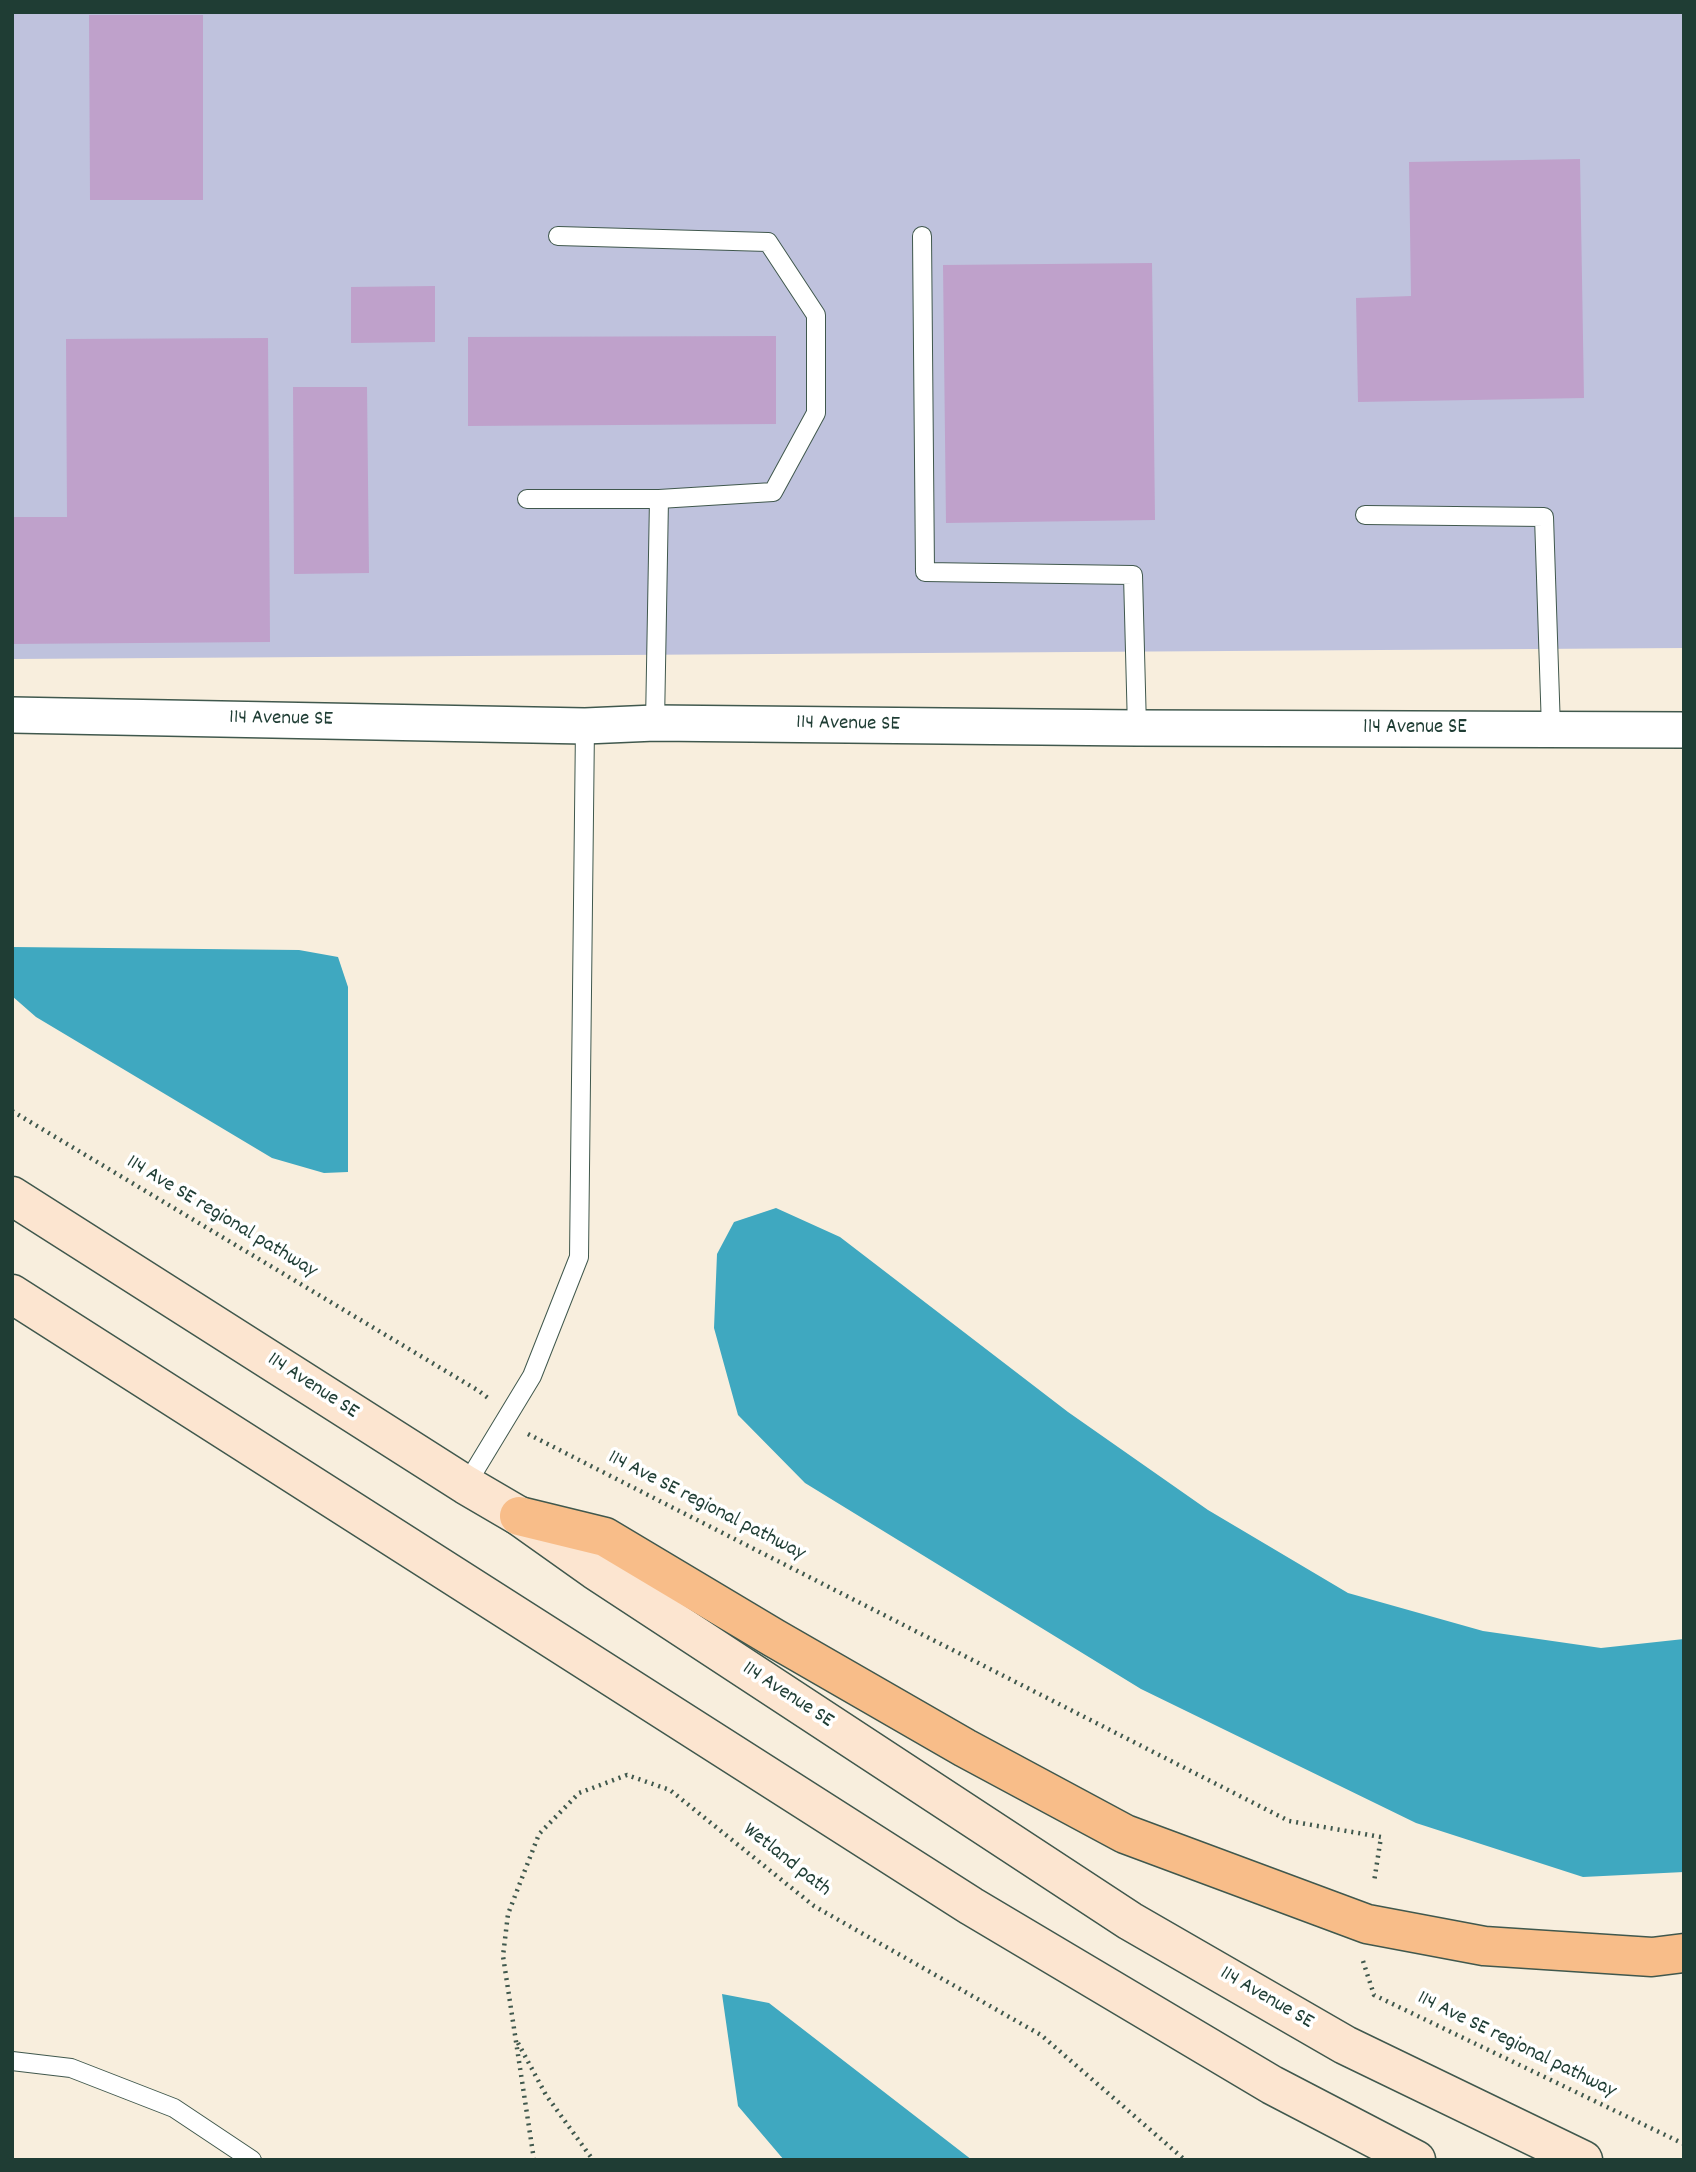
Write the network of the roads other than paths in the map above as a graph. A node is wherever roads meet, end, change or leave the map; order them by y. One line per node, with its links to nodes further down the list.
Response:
1 (558, 236): 4 (lane)
2 (922, 236): 9 (lane)
3 (527, 499): 4 (lane)
4 (659, 499): 7 (lane)
5 (1365, 515): 10 (lane)
6 (12, 715): 8 (street, 114 Avenue SE)
7 (655, 723): 8 (street, 114 Avenue SE); 9 (street, 114 Avenue SE)
8 (585, 726): 14 (lane)
9 (1137, 728): 10 (street, 114 Avenue SE)
10 (1551, 729): 11 (street, 114 Avenue SE)
11 (1684, 730)
12 (12, 1196): 14 (main road, 114 Avenue SE)
13 (12, 1294): 19 (main road)
14 (466, 1485): 15 (main road, 114 Avenue SE)
15 (519, 1517): 16 (highway); 20 (main road, 114 Avenue SE)
16 (1684, 1953)
17 (12, 2061): 18 (lane)
18 (252, 2160)
19 (1416, 2160)
20 (1583, 2160)

